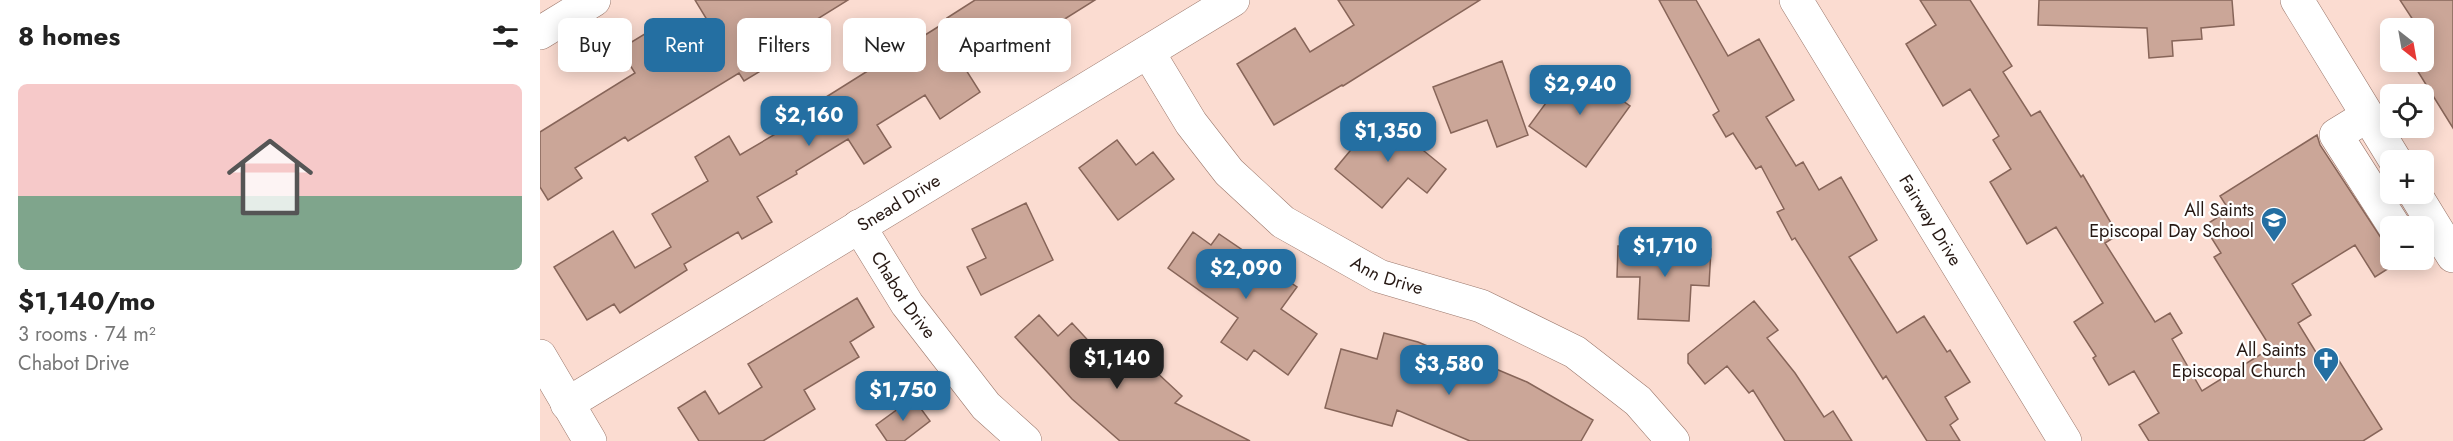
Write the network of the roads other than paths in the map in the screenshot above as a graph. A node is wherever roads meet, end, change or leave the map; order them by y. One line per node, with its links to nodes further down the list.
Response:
1 (594, 0): 5 (street)
2 (1233, 0): 6 (street, Snead Drive)
3 (1796, 0): 18 (street, Fairway Drive)
4 (2297, 0): 7 (street)
5 (540, 33)
6 (1148, 52): 11 (street, Snead Drive); 17 (street, Ann Drive)
7 (2367, 116): 8 (street); 10 (street)
8 (2389, 150)
9 (2414, 211): 12 (street)
10 (2388, 216)
11 (859, 226): 14 (street, Snead Drive); 16 (street, Chabot Drive)
12 (2453, 256)
13 (540, 356): 14 (street)
14 (567, 404): 15 (street)
15 (590, 441)
16 (1025, 441)
17 (1673, 441)
18 (2065, 441)

